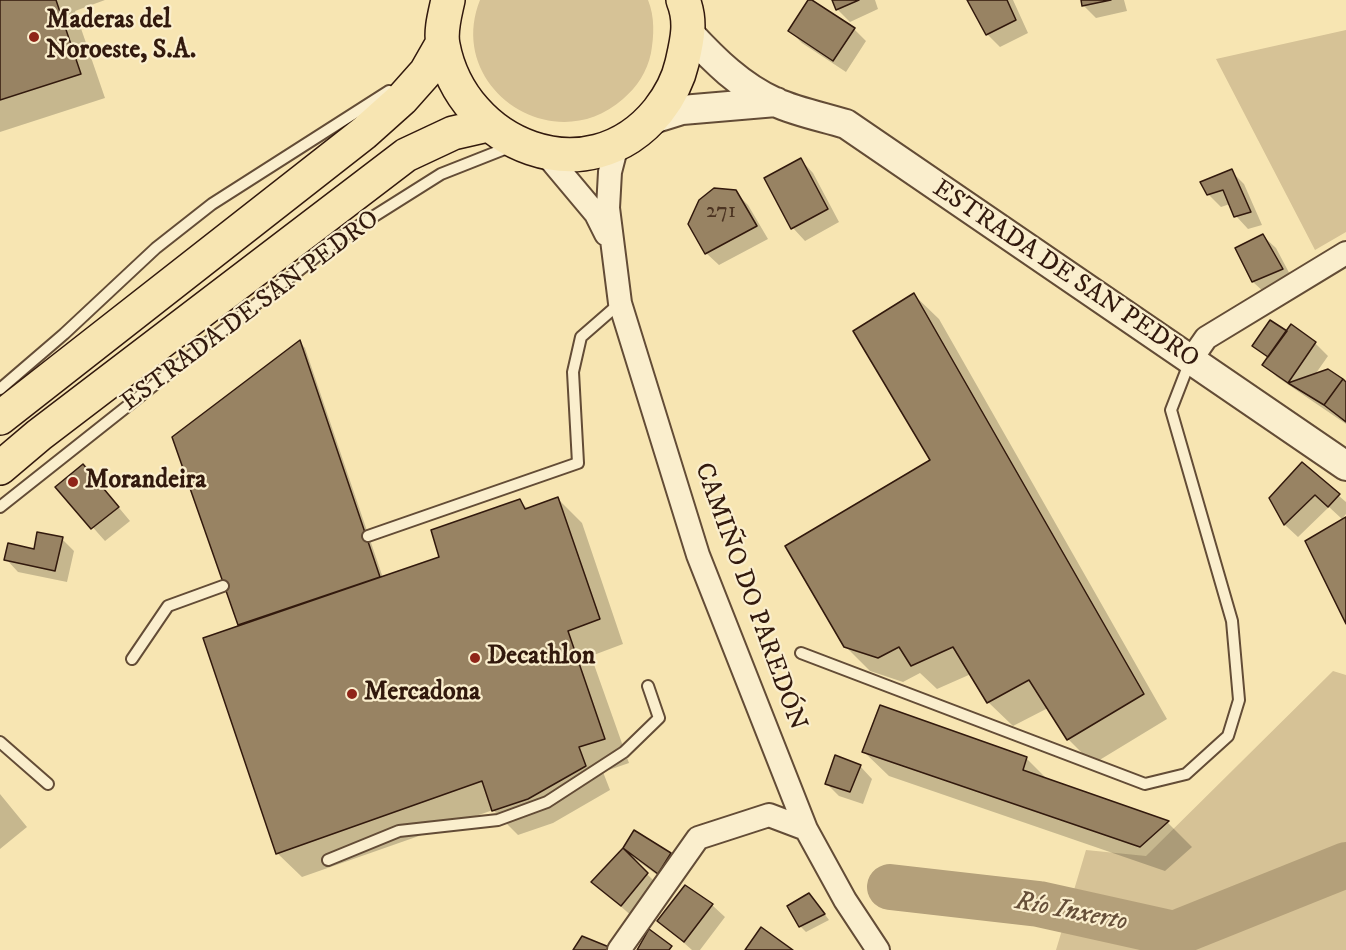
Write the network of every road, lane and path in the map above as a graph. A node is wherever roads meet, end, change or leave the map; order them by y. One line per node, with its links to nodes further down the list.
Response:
1 (448, 0): 3 (highway)
2 (689, 11): 5 (street); 6 (highway)
3 (442, 44): 4 (highway); 7 (highway)
4 (426, 72): 14 (lane); 15 (highway)
5 (776, 102): 6 (street); 13 (street, ESTRADA DE SAN PEDRO)
6 (651, 120): 8 (highway)
7 (488, 124): 9 (highway); 17 (highway)
8 (617, 145): 9 (highway); 10 (street)
9 (531, 148): 10 (street); 18 (lane, ESTRADA DE SAN PEDRO)
10 (611, 246): 12 (street, CAMIÑO DO PAREDÓN)
11 (1346, 253): 13 (street)
12 (620, 303): 19 (lane); 26 (street, CAMIÑO DO PAREDÓN)
13 (1190, 361): 16 (street, ESTRADA DE SAN PEDRO); 21 (lane)
14 (0, 389)
15 (0, 418)
16 (1346, 466)
17 (0, 468)
18 (0, 507)
19 (368, 536)
20 (224, 586): 22 (lane)
21 (801, 653)
22 (132, 660)
23 (648, 686): 27 (lane)
24 (0, 742): 25 (lane)
25 (48, 784)
26 (806, 829): 28 (street); 29 (street, CAMIÑO DO PAREDÓN)
27 (328, 860)
28 (619, 950)
29 (878, 950)

